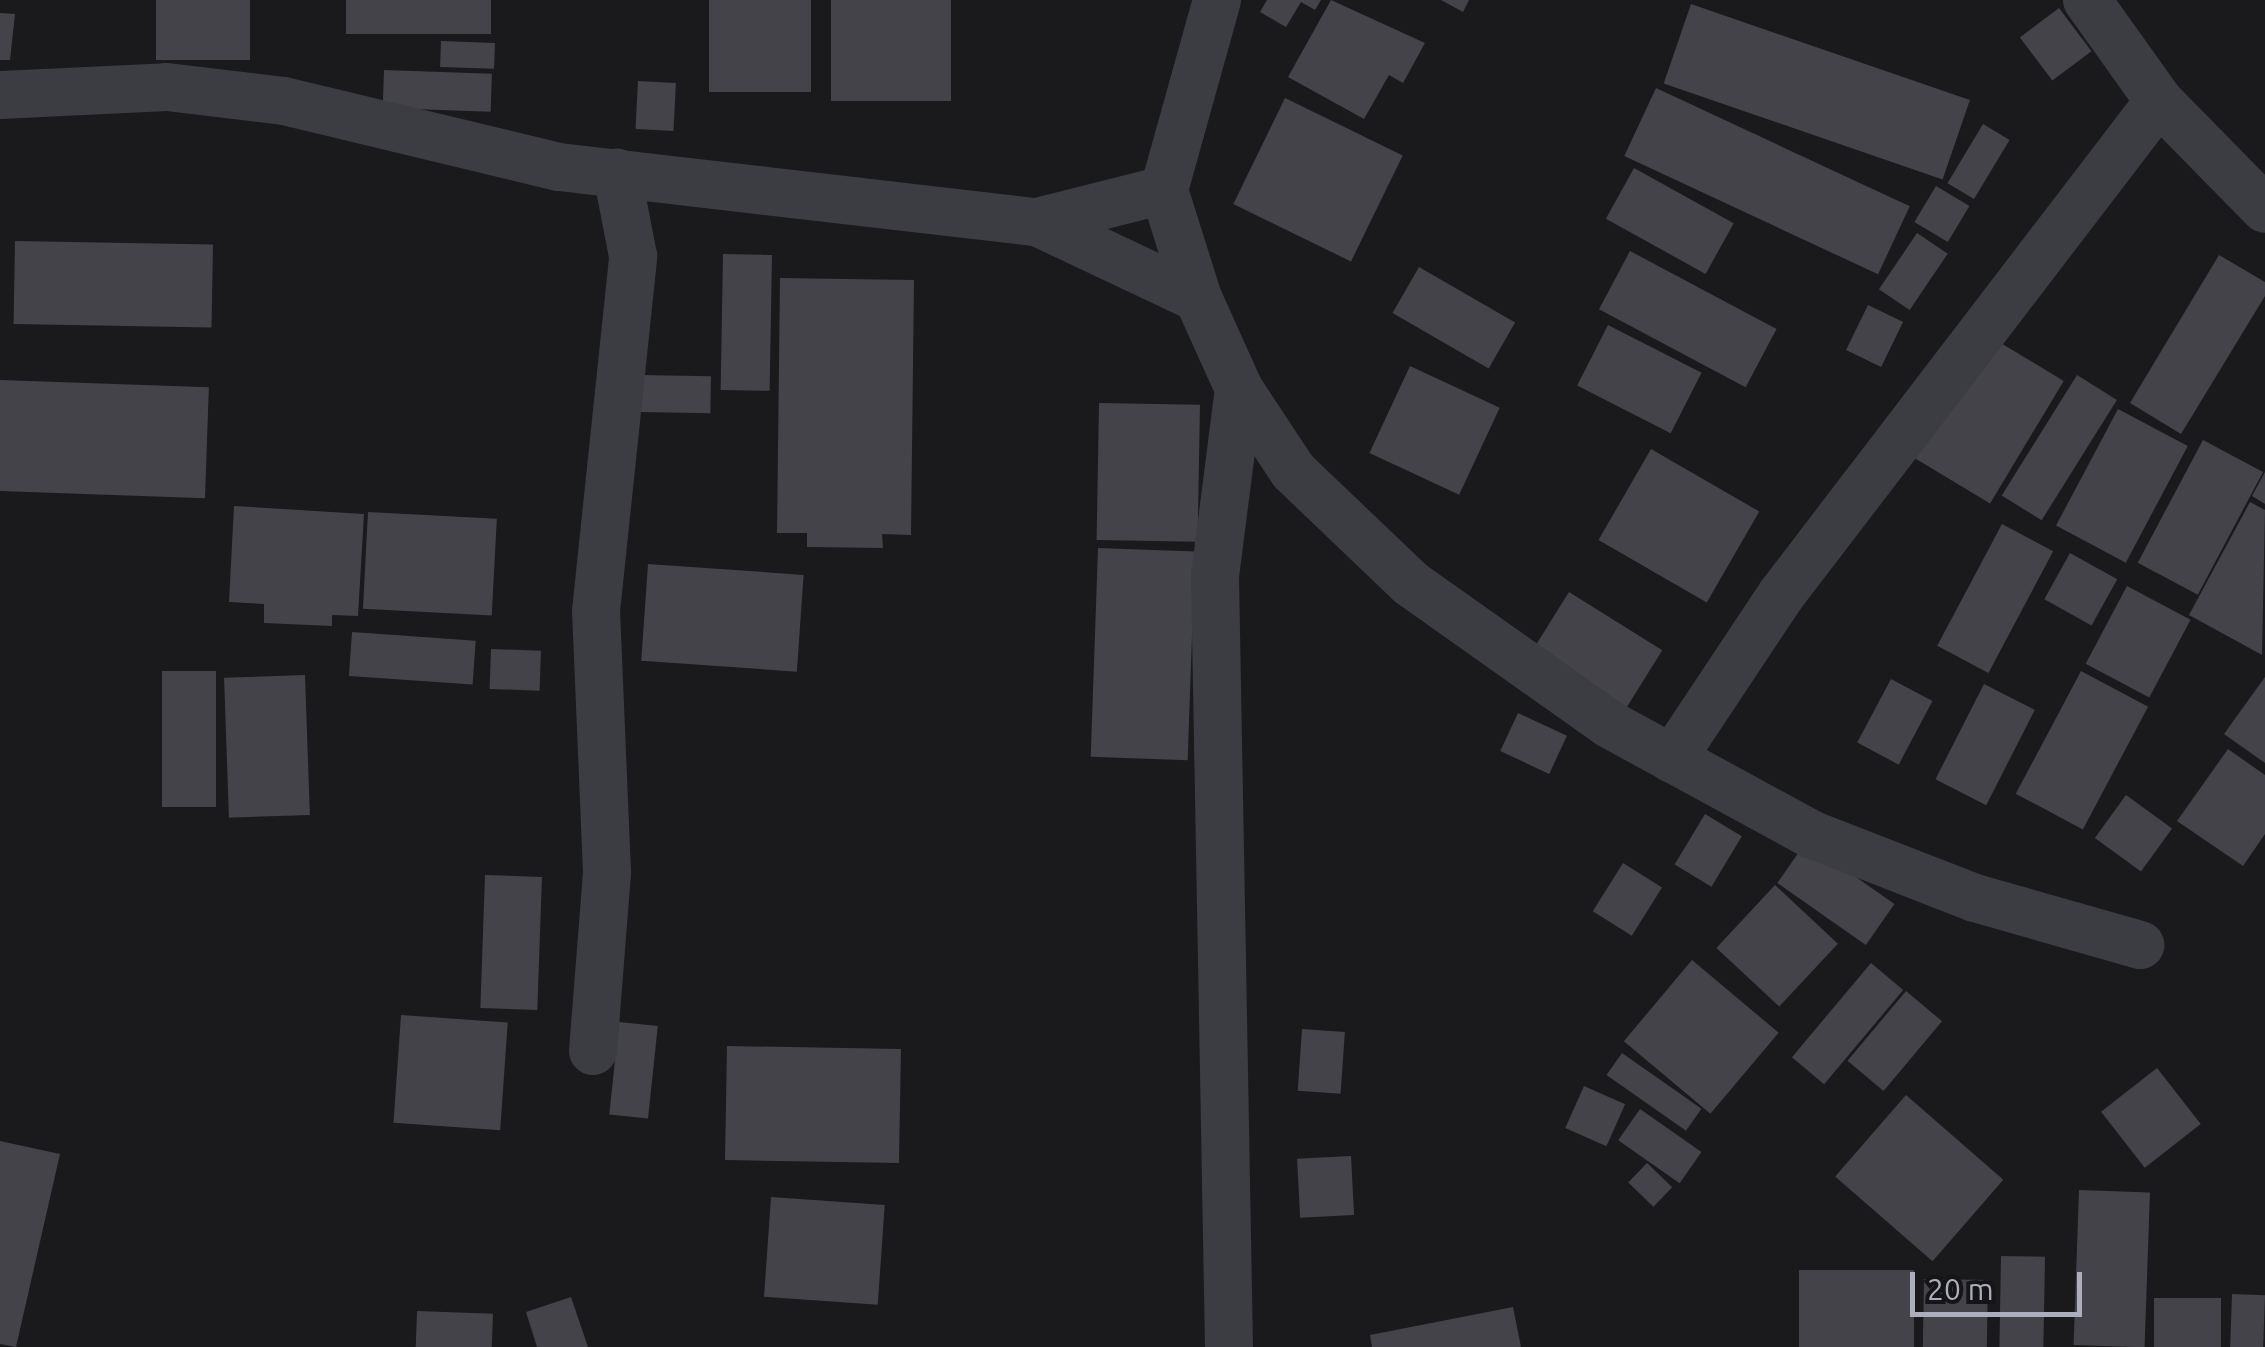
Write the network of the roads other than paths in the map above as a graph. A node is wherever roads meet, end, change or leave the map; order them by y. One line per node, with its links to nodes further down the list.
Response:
1 (1217, 0): 6 (street)
2 (2087, 0): 4 (street)
3 (0, 95): 5 (street)
4 (2159, 101): 7 (street); 11 (street)
5 (617, 173): 8 (street); 13 (street)
6 (1164, 190): 8 (street); 9 (street)
7 (2265, 209)
8 (1037, 222): 9 (street)
9 (1198, 298): 10 (street)
10 (1239, 389): 11 (street); 14 (street)
11 (1672, 759): 12 (street)
12 (2140, 944)
13 (593, 1051)
14 (1229, 1347)

